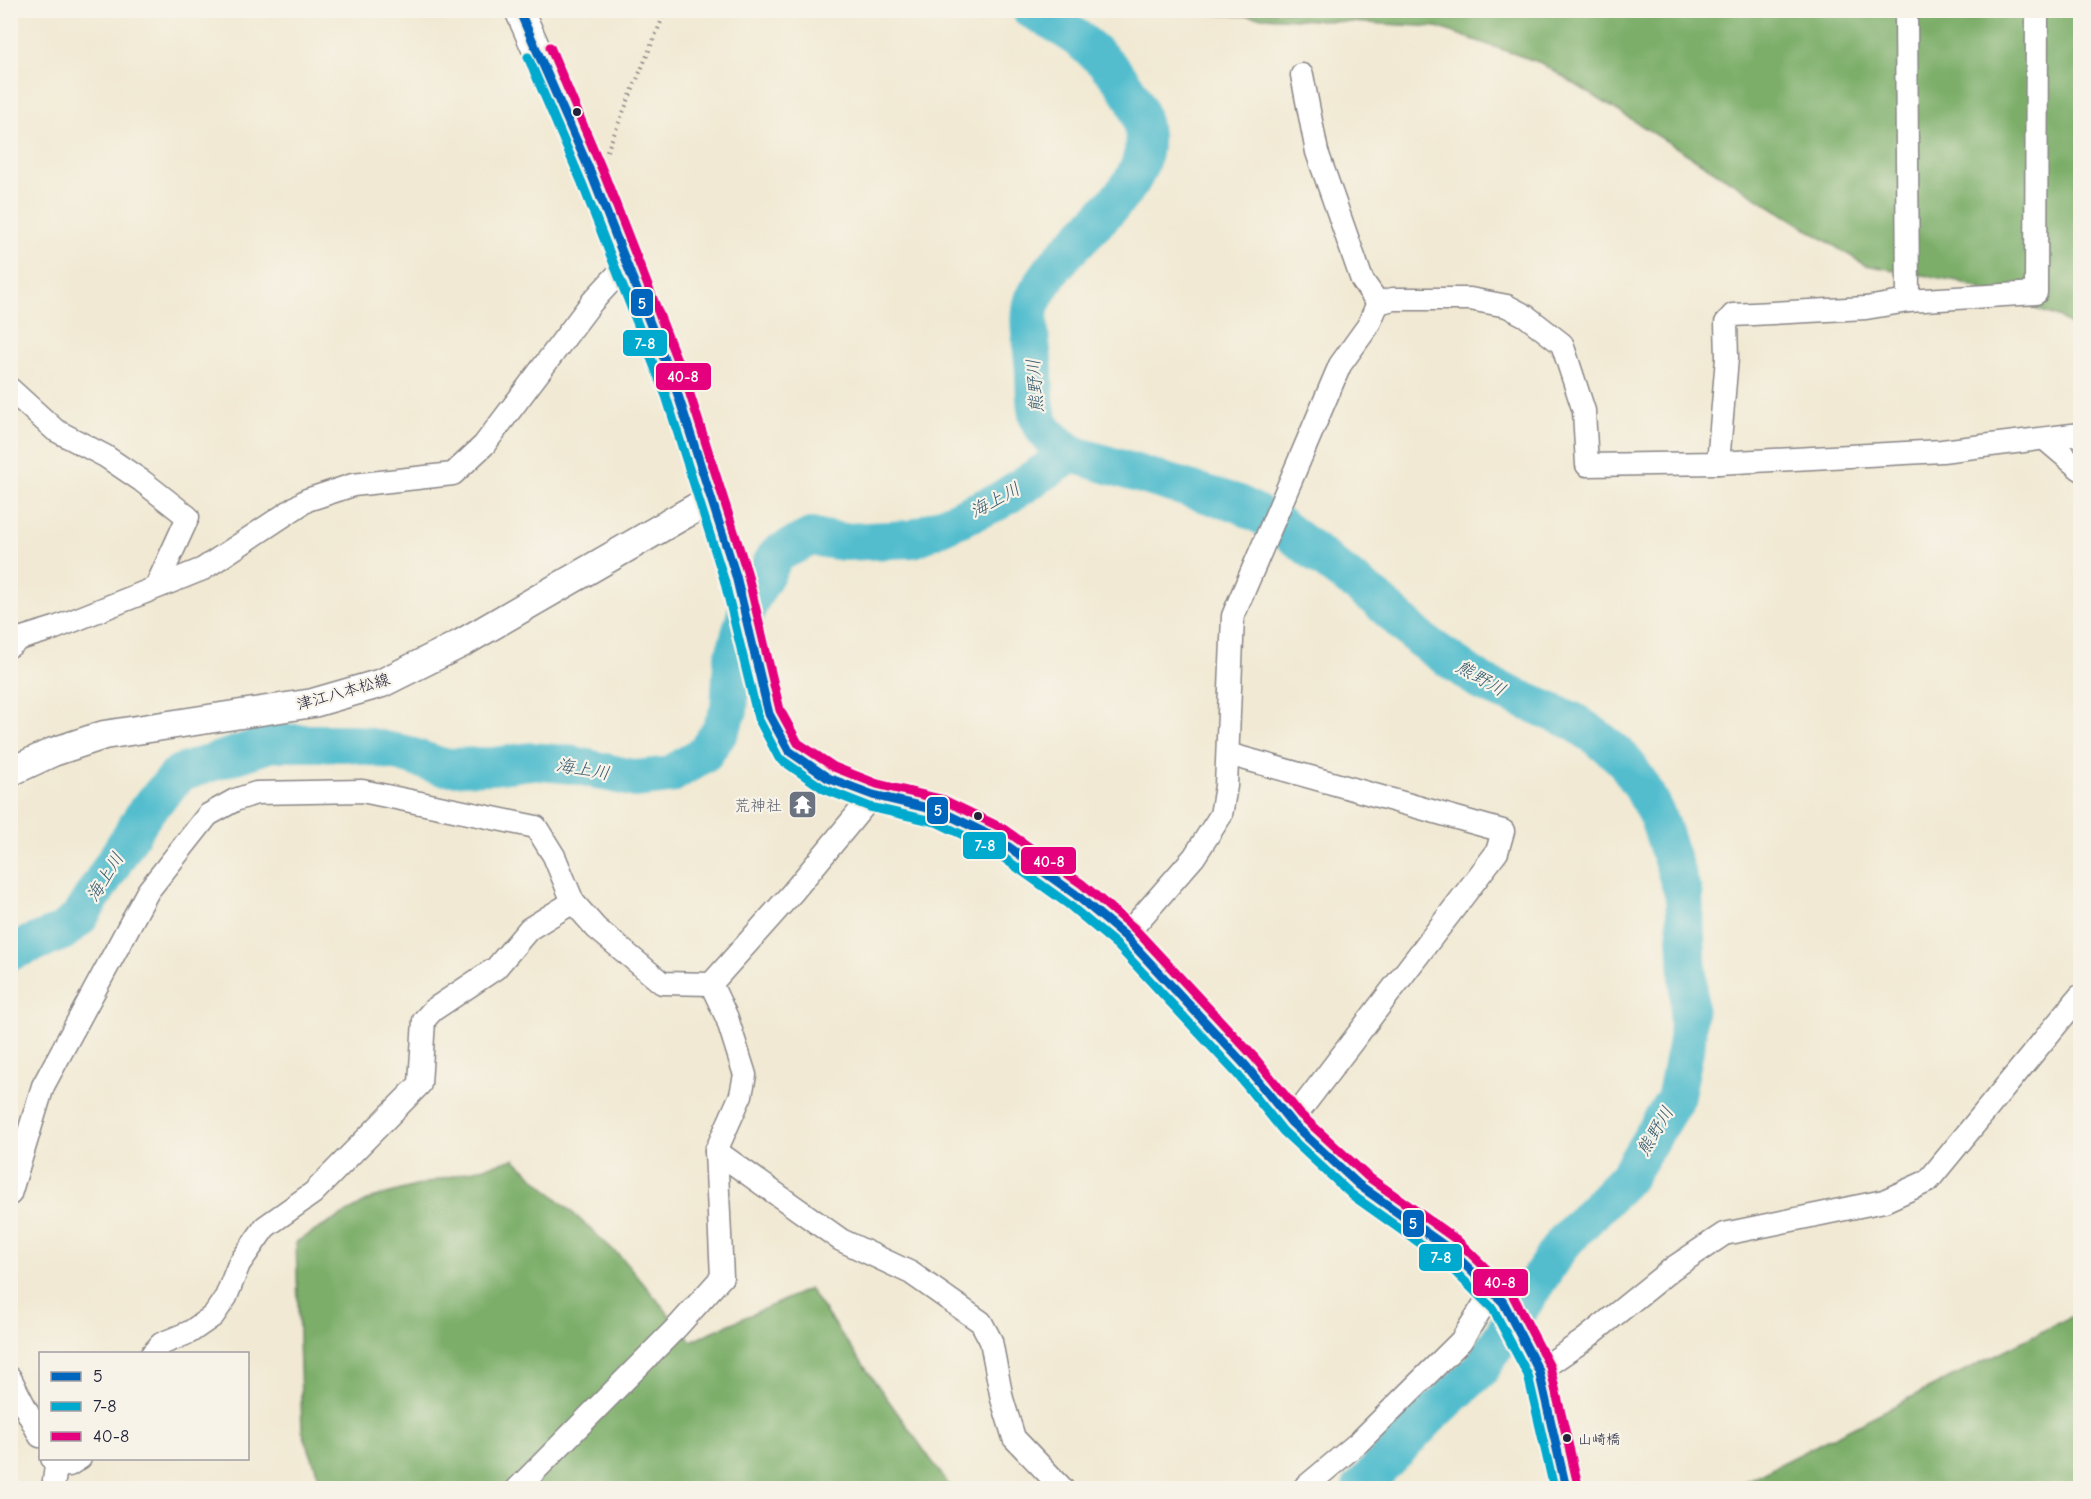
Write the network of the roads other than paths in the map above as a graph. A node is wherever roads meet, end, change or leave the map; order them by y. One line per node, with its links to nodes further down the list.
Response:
1 (519, 10): 5 (main road)
2 (1906, 10): 6 (street)
3 (2037, 10): 6 (street)
4 (1302, 75): 7 (street)
5 (627, 264): 13 (main road); 14 (street)
6 (1908, 301): 11 (street)
7 (1378, 303): 11 (street); 16 (street)
8 (10, 389): 14 (street)
9 (2080, 434): 10 (street)
10 (2046, 440): 11 (street); 12 (street)
11 (1718, 463)
12 (2080, 469)
13 (711, 499): 17 (main road, 津江八本松線); 18 (main road)
14 (156, 587): 15 (street)
15 (10, 646)
16 (1228, 754): 20 (street); 23 (street)
17 (10, 772)
18 (873, 795): 20 (main road); 21 (street)
19 (573, 902): 21 (street); 25 (street); 27 (street)
20 (1125, 936): 23 (main road)
21 (711, 984): 24 (street)
22 (2080, 996): 28 (street)
23 (1291, 1122): 26 (main road)
24 (716, 1151): 34 (street); 35 (street)
25 (10, 1194)
26 (1498, 1296): 28 (main road); 36 (street)
27 (153, 1352)
28 (1539, 1371): 37 (main road)
29 (10, 1378): 30 (street)
30 (39, 1434)
31 (77, 1460): 32 (street)
32 (54, 1462): 33 (street)
33 (53, 1488)
34 (518, 1488)
35 (1062, 1488)
36 (1304, 1488)
37 (1566, 1488)

